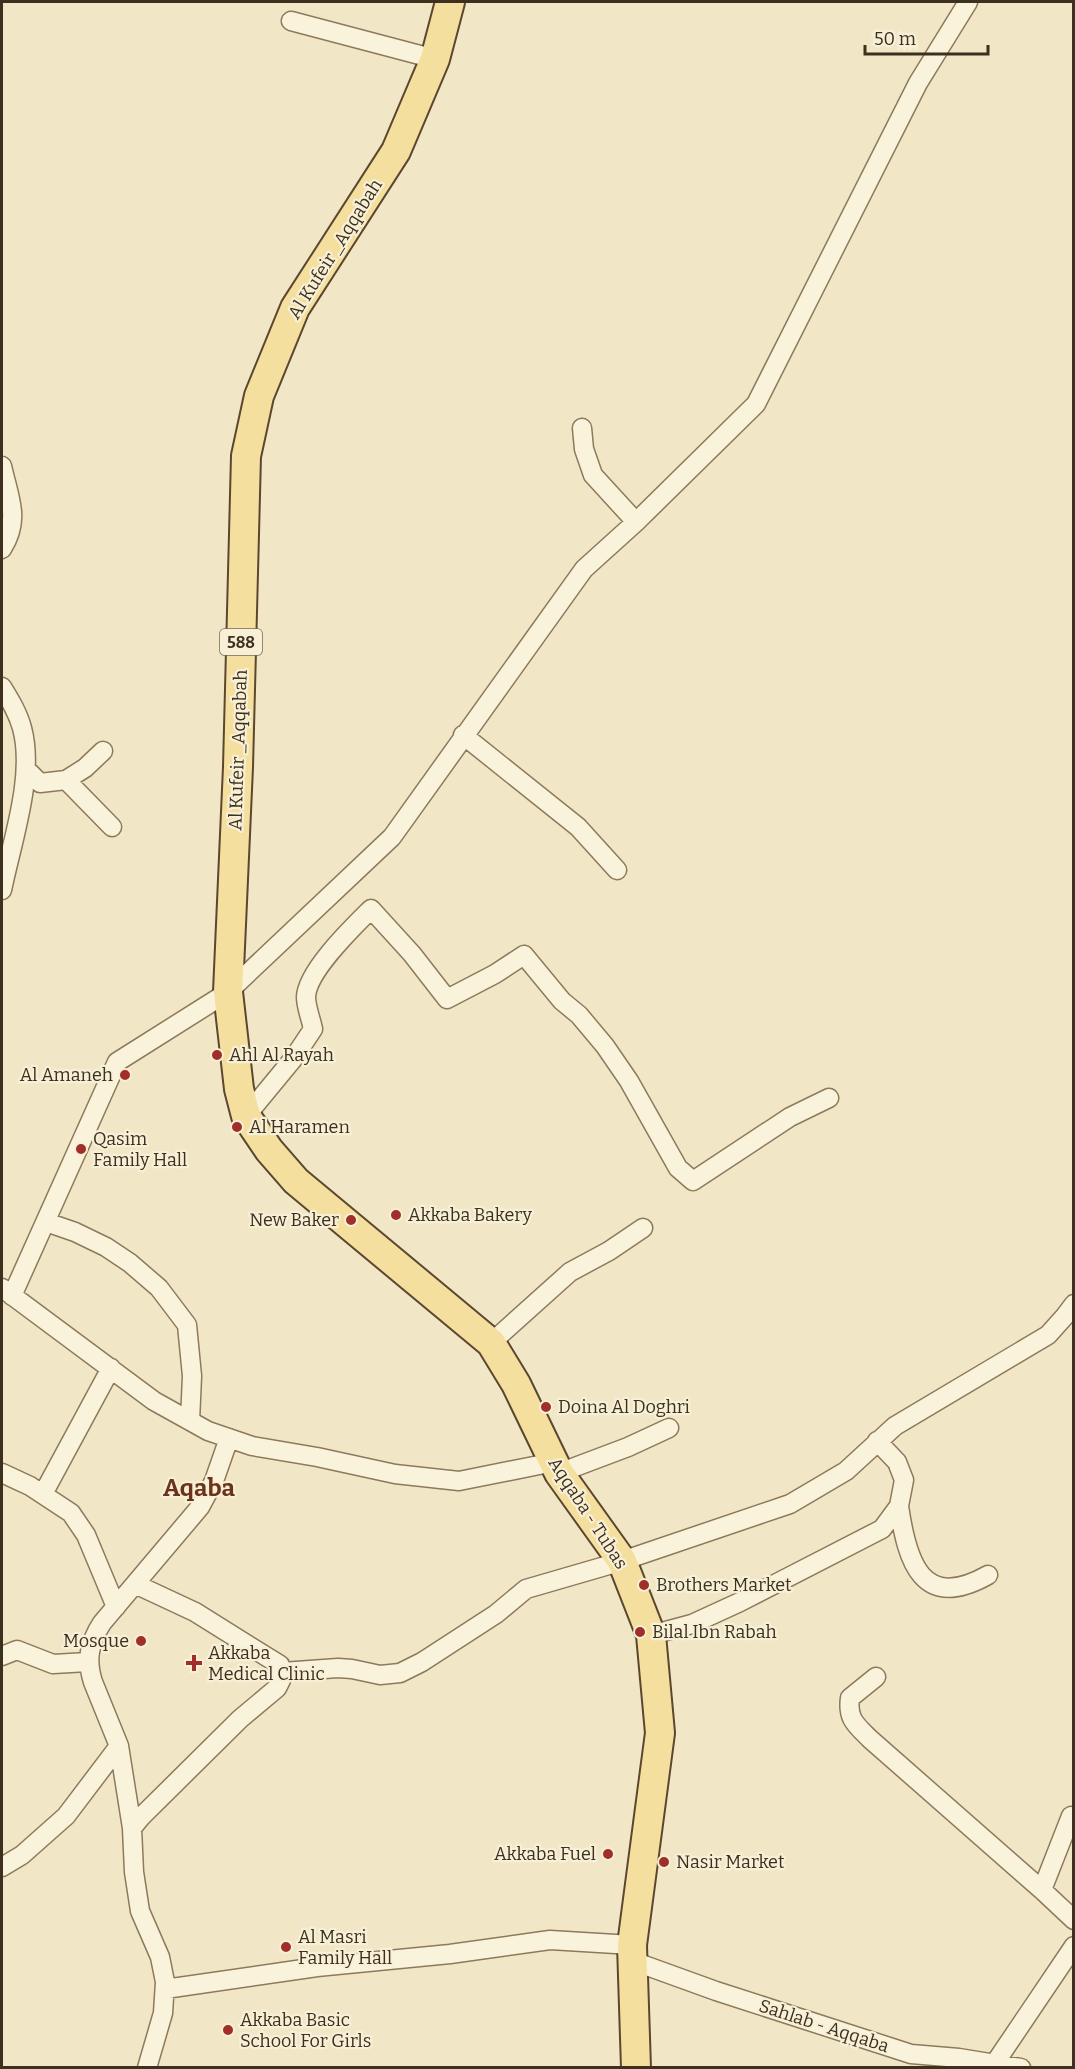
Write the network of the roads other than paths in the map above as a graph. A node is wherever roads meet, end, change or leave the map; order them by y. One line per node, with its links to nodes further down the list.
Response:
1 (450, 2): 6 (main road, Al Kufeir _Aqqabah / 588)
2 (968, 2): 9 (street)
3 (291, 21): 5 (street)
4 (345, 21): 5 (street)
5 (361, 40): 6 (street)
6 (435, 59): 19 (main road, Al Kufeir _Aqqabah / 588)
7 (582, 428): 9 (street)
8 (2, 466): 10 (street)
9 (636, 522): 12 (street)
10 (2, 549)
11 (2, 687): 14 (street)
12 (463, 735): 17 (street); 19 (street)
13 (103, 751): 15 (street)
14 (27, 770): 15 (street); 18 (street)
15 (66, 780): 16 (street)
16 (112, 827)
17 (617, 870)
18 (2, 890)
19 (228, 992): 21 (main road, Al Kufeir _Aqqabah / 588); 22 (street)
20 (829, 1098): 21 (street)
21 (246, 1116): 24 (main road, Al Kufeir _Aqqabah / 588)
22 (46, 1222): 25 (street); 29 (street)
23 (643, 1227): 27 (street)
24 (397, 1263): 27 (main road, Aqqaba - Tubas / 588)
25 (7, 1292): 28 (street)
26 (1071, 1314): 32 (street)
27 (491, 1343): 33 (main road, Aqqaba - Tubas / 588)
28 (111, 1368): 29 (street); 35 (street)
29 (190, 1421): 31 (street)
30 (669, 1428): 33 (street)
31 (229, 1438): 33 (street); 39 (street)
32 (877, 1441): 36 (street); 37 (street)
33 (556, 1467): 37 (main road, Aqqaba - Tubas / 588)
34 (2, 1473): 35 (street)
35 (43, 1494): 40 (street)
36 (899, 1506): 38 (street); 41 (street)
37 (622, 1561): 41 (main road, Aqqaba - Tubas / 588); 44 (street)
38 (988, 1575)
39 (135, 1584): 40 (street); 44 (street)
40 (116, 1607): 43 (street)
41 (651, 1635): 53 (main road, Aqqaba - Tubas / 588)
42 (2, 1656): 43 (street)
43 (88, 1662): 46 (street)
44 (282, 1672): 48 (street)
45 (876, 1677): 50 (street)
46 (119, 1746): 48 (street); 49 (street)
47 (1071, 1816): 50 (street)
48 (132, 1828): 54 (street)
49 (2, 1868)
50 (1042, 1890): 51 (street)
51 (1074, 1920)
52 (1074, 1946): 55 (street)
53 (632, 1953): 54 (street, Sahlab - Aqqaba); 55 (street, Sahlab - Aqqaba); 57 (main road, Aqqaba - Tubas / 588)
54 (165, 1989): 56 (street)
55 (995, 2063): 58 (street, Sahlab - Aqqaba)
56 (147, 2067)
57 (636, 2067)
58 (1022, 2067)

